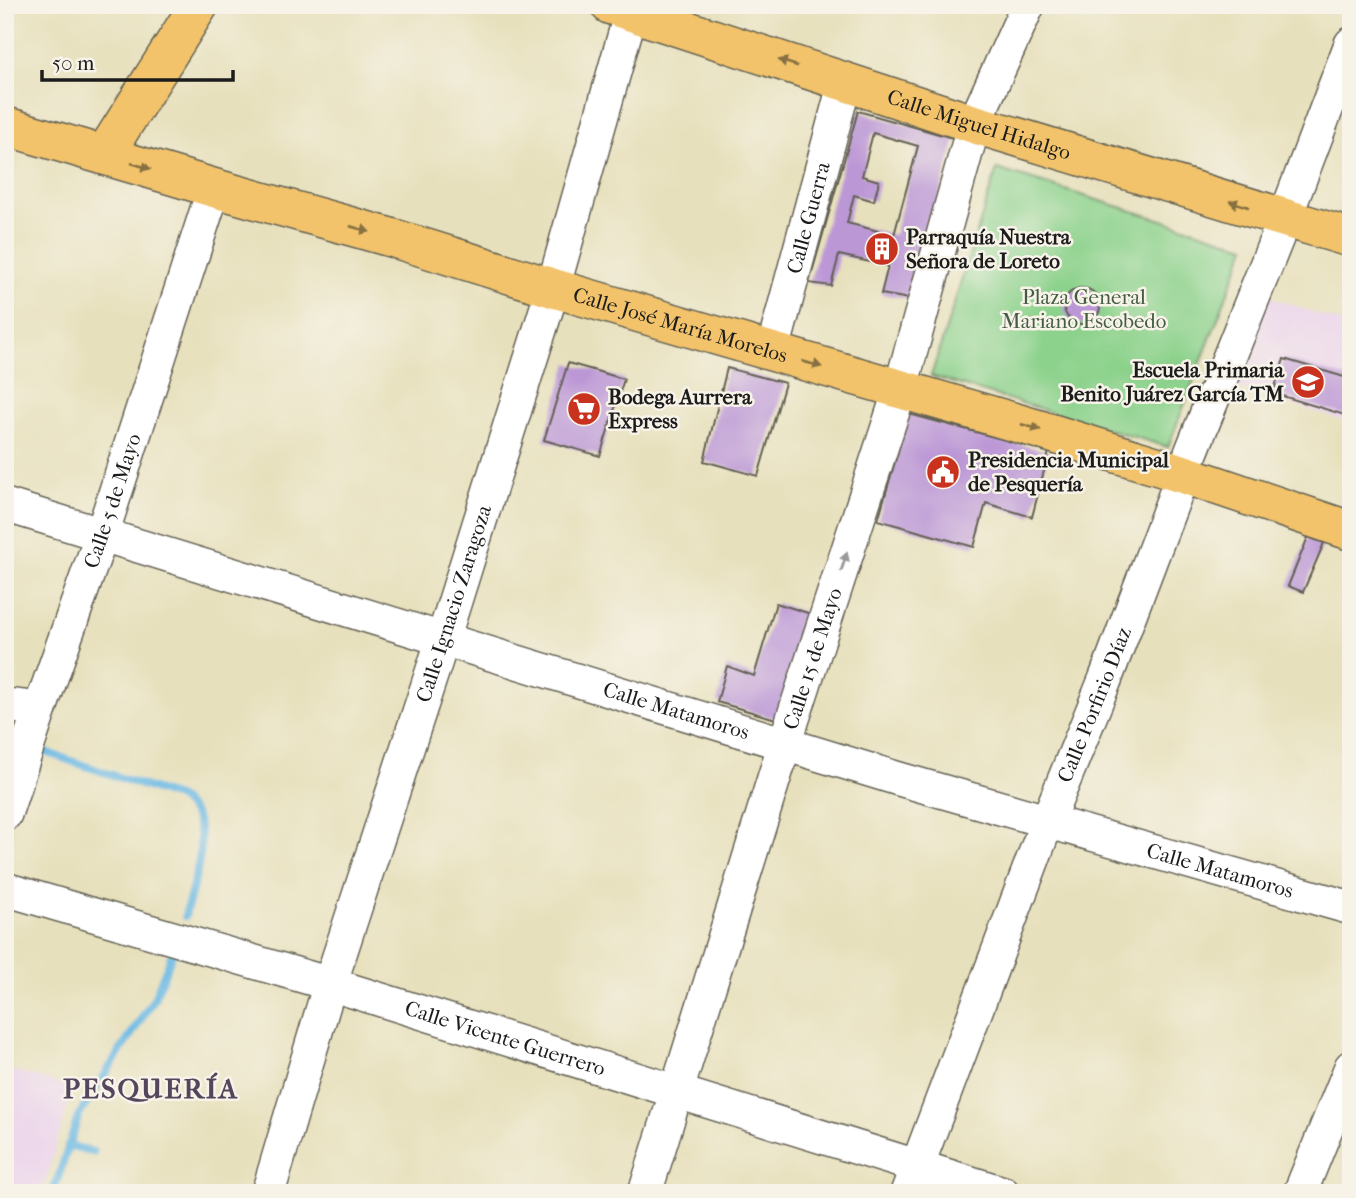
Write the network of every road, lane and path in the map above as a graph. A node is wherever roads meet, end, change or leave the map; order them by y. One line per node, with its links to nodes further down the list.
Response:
1 (199, 5): 8 (main road)
2 (1028, 5): 6 (street, Calle 15 de Mayo)
3 (624, 7): 5 (main road, Calle Miguel Hidalgo, one-way to 3); 12 (street, Calle Ignacio Zaragoza)
4 (1351, 44): 10 (street, Calle Porfirio Díaz)
5 (845, 82): 6 (main road, Calle Miguel Hidalgo); 13 (street, Calle Guerra)
6 (974, 124): 10 (main road, Calle Miguel Hidalgo, one-way to 6); 14 (street, Calle 15 de Mayo)
7 (5, 126): 8 (main road, Calle José María Morelos)
8 (104, 155): 9 (main road, Calle José María Morelos, one-way to 9)
9 (214, 188): 12 (main road, Calle José María Morelos, one-way to 12); 18 (street, Calle 5 de Mayo)
10 (1285, 218): 11 (main road, Calle Miguel Hidalgo); 15 (street, Calle Porfirio Díaz)
11 (1351, 238)
12 (553, 288): 13 (main road, Calle José María Morelos); 19 (street, Calle Ignacio Zaragoza)
13 (772, 353): 14 (main road, Calle José María Morelos, one-way to 14)
14 (900, 390): 15 (main road, Calle José María Morelos, one-way to 15); 22 (street, Calle 15 de Mayo, one-way to 14)
15 (1183, 474): 17 (main road, Calle José María Morelos); 24 (street, Calle Porfirio Díaz)
16 (5, 505): 18 (street, Calle Matamoros)
17 (1351, 531)
18 (102, 534): 19 (street, Calle Matamoros); 21 (street, Calle 5 de Mayo)
19 (443, 639): 22 (street, Calle Matamoros); 27 (street, Calle Ignacio Zaragoza)
20 (5, 705): 21 (street)
21 (40, 709): 23 (street, Calle 5 de Mayo)
22 (785, 743): 24 (street, Calle Matamoros); 29 (street, Calle 15 de Mayo)
23 (5, 814)
24 (1047, 822): 26 (street, Calle Matamoros); 30 (street, Calle Porfirio Díaz)
25 (5, 889): 27 (street, Calle Vicente Guerrero)
26 (1351, 908)
27 (330, 984): 29 (street, Calle Vicente Guerrero); 31 (street, Calle Ignacio Zaragoza)
28 (1351, 1067): 34 (street)
29 (677, 1093): 30 (street, Calle Vicente Guerrero); 32 (street, Calle 15 de Mayo)
30 (912, 1180): 33 (street, Calle Vicente Guerrero)
31 (268, 1193)
32 (645, 1193)
33 (1003, 1193)
34 (1300, 1193)

